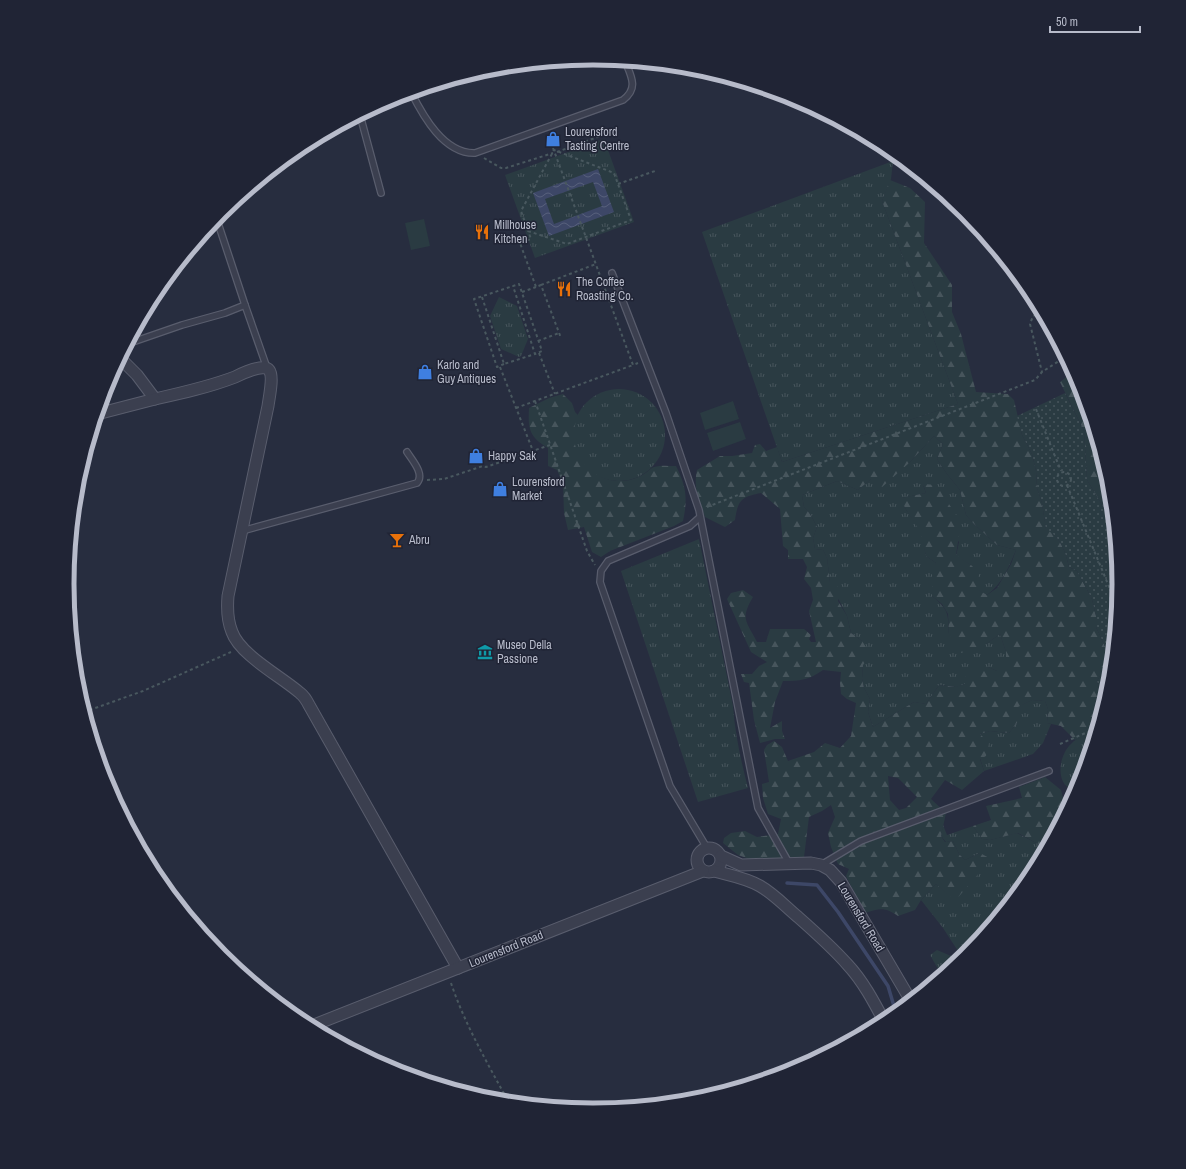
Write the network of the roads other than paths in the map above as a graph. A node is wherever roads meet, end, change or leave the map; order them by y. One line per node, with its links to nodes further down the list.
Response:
1 (628, 66): 2 (lane)
2 (414, 97)
3 (361, 120): 4 (lane)
4 (381, 193)
5 (218, 225): 7 (lane)
6 (612, 273): 14 (lane)
7 (245, 305): 8 (lane); 10 (lane)
8 (134, 342)
9 (124, 362): 11 (street)
10 (266, 368): 11 (street); 15 (street)
11 (155, 399): 12 (street)
12 (103, 412)
13 (407, 452): 15 (lane)
14 (700, 517): 17 (lane); 19 (lane)
15 (241, 531): 22 (street)
16 (1049, 771): 20 (lane)
17 (707, 848): 18 (street); 21 (street)
18 (721, 856): 19 (street); 21 (street)
19 (789, 863): 20 (street)
20 (821, 865): 23 (street, Lourensford Road)
21 (708, 871): 22 (street, Lourensford Road); 24 (street)
22 (452, 970): 25 (street, Lourensford Road)
23 (909, 997)
24 (881, 1017)
25 (317, 1024)

